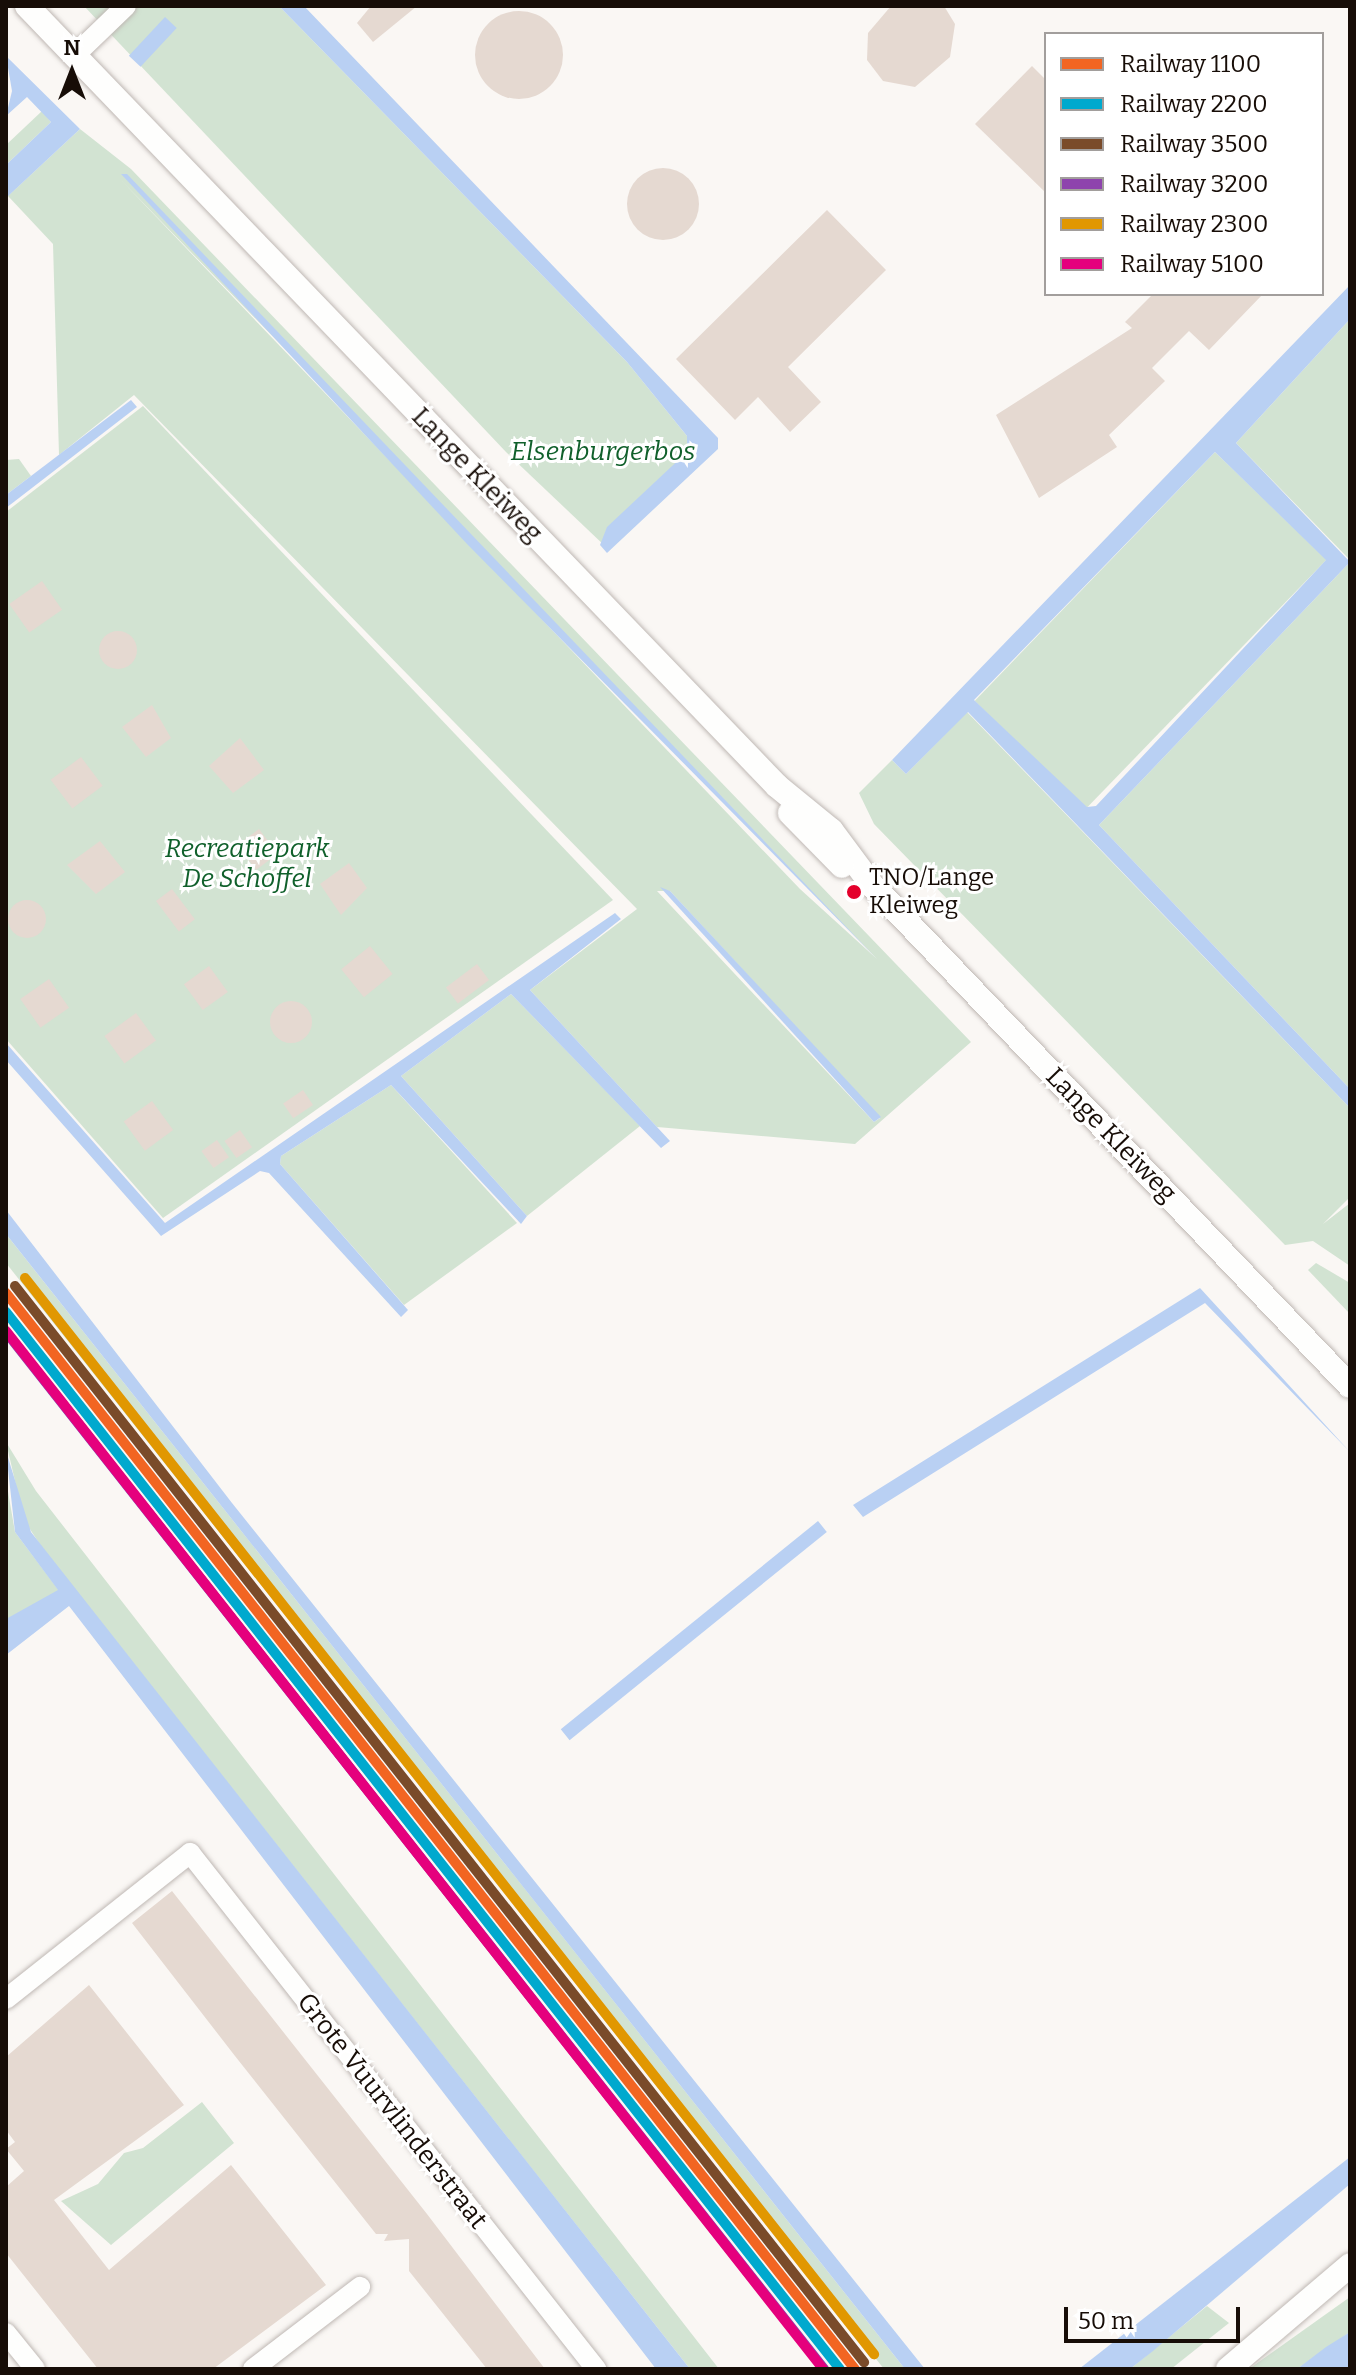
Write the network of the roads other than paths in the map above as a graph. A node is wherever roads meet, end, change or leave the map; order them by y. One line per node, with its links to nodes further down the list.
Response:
1 (27, 6): 3 (street, Lange Kleiweg)
2 (126, 6): 3 (street)
3 (74, 56): 4 (street, Lange Kleiweg)
4 (1350, 1386)
5 (6, 1999): 13 (street, Grote Vuurvlinderstraat)
6 (1350, 2265): 9 (street)
7 (1350, 2281): 9 (street)
8 (355, 2290): 12 (street)
9 (1321, 2294): 14 (street)
10 (6, 2333): 11 (street)
11 (35, 2369)
12 (253, 2369)
13 (596, 2369)
14 (1228, 2369)

